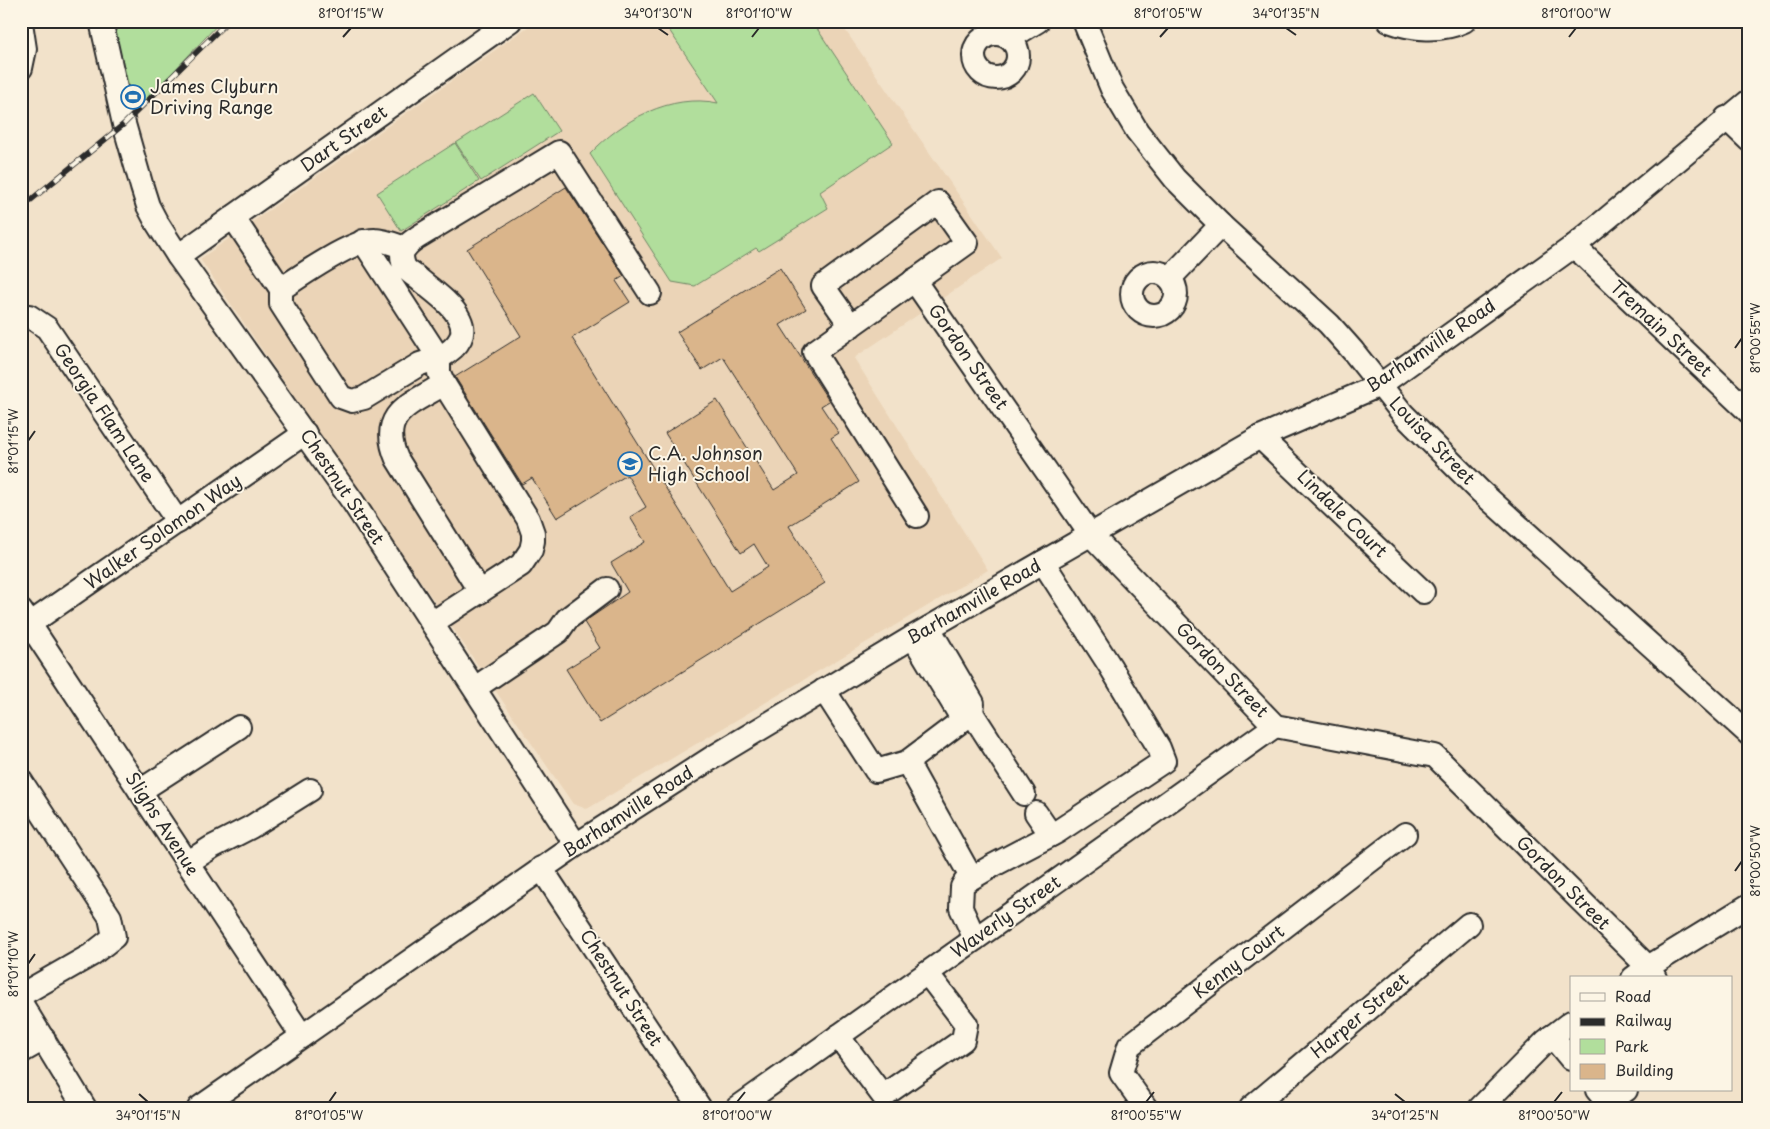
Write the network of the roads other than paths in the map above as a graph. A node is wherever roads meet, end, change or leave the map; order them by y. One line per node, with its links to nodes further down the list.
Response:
1 (101, 21): 18 (street, Chestnut Street)
2 (510, 21): 13 (street, Dart Street)
3 (1038, 21): 8 (street)
4 (1084, 21): 14 (street, Louisa Street)
5 (1389, 21): 6 (street)
6 (1464, 21)
7 (21, 23): 9 (street)
8 (1010, 38)
9 (21, 68)
10 (1749, 101): 11 (street, Barhamville Road)
11 (1726, 118): 12 (street); 16 (street, Barhamville Road)
12 (1749, 140)
13 (233, 217): 18 (street, Dart Street); 21 (street)
14 (1221, 225): 19 (street); 27 (street, Louisa Street)
15 (363, 241): 17 (street); 21 (street); 25 (street)
16 (1574, 246): 27 (street, Barhamville Road); 28 (street, Tremain Street)
17 (405, 248): 22 (street); 25 (street)
18 (178, 256): 29 (street, Chestnut Street)
19 (1170, 278)
20 (920, 288): 24 (street); 24 (street); 33 (street, Gordon Street)
21 (281, 289): 25 (street)
22 (650, 292)
23 (21, 318): 32 (street, Georgia Flam Lane)
24 (851, 326): 31 (street)
25 (439, 358): 26 (street)
26 (444, 384): 36 (street); 36 (street)
27 (1380, 385): 30 (street, Barhamville Road); 46 (street, Louisa Street)
28 (1749, 412)
29 (305, 433): 32 (street, Walker Solomon Way); 39 (street, Chestnut Street)
30 (1260, 437): 33 (street, Barhamville Road); 37 (street, Lindale Court)
31 (917, 516)
32 (178, 522): 38 (street, Walker Solomon Way)
33 (1090, 534): 34 (street, Barhamville Road); 44 (street, Gordon Street)
34 (1043, 562): 40 (street, Barhamville Road); 48 (street)
35 (607, 589): 41 (street)
36 (480, 592): 39 (street)
37 (1423, 592)
38 (24, 622): 51 (street, Slighs Avenue)
39 (432, 623): 41 (street, Chestnut Street)
40 (921, 632): 42 (street, Barhamville Road); 43 (street)
41 (475, 688): 57 (street, Chestnut Street)
42 (824, 690): 47 (street); 57 (street, Barhamville Road)
43 (972, 713): 47 (street); 52 (street)
44 (1275, 726): 53 (street, Waverly Street); 65 (street, Gordon Street)
45 (239, 727): 51 (street)
46 (1749, 734)
47 (907, 762): 60 (street)
48 (1155, 767): 53 (street); 56 (street)
49 (21, 781): 66 (street)
50 (310, 790): 58 (street)
51 (140, 791): 58 (street, Slighs Avenue)
52 (1024, 794)
53 (1177, 795): 63 (street, Waverly Street)
54 (1036, 813): 56 (street)
55 (1405, 834): 81 (street, Kenny Court)
56 (1050, 835): 60 (street)
57 (576, 845): 59 (street, Barhamville Road)
58 (187, 863): 69 (street, Slighs Avenue)
59 (542, 868): 69 (street, Barhamville Road); 79 (street, Chestnut Street)
60 (971, 877): 63 (street)
61 (1747, 910): 65 (street)
62 (1469, 924): 82 (street, Harper Street)
63 (975, 939): 64 (street, Waverly Street)
64 (927, 973): 70 (street, Waverly Street); 70 (street)
65 (1645, 974)
66 (21, 995)
67 (21, 1003): 72 (street)
68 (1570, 1023): 71 (street)
69 (302, 1036): 78 (street, Barhamville Road)
70 (838, 1036): 80 (street, Waverly Street)
71 (1552, 1036): 74 (street); 83 (street)
72 (44, 1039): 73 (street); 77 (street)
73 (21, 1052)
74 (1570, 1058)
75 (1599, 1092): 76 (street)
76 (1623, 1092)
77 (86, 1108)
78 (199, 1108)
79 (700, 1108)
80 (738, 1108)
81 (1146, 1108)
82 (1251, 1108)
83 (1480, 1108)

